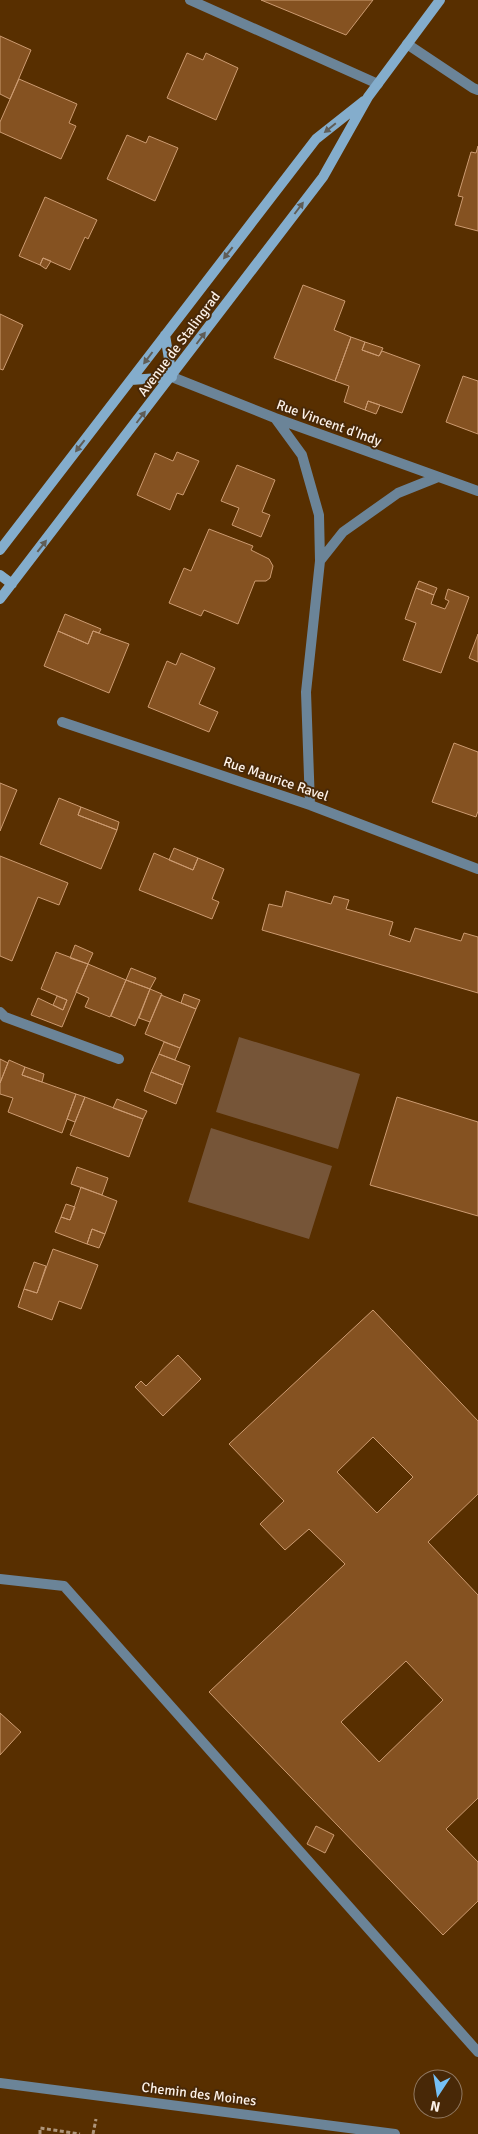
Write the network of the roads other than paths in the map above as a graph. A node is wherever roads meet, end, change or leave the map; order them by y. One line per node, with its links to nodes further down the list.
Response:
1 (190, 0): 4 (street)
2 (440, 0): 3 (main road, Avenue de Stalingrad)
3 (407, 44): 4 (main road, Avenue de Stalingrad); 5 (street)
4 (378, 84): 6 (main road, Avenue de Stalingrad)
5 (478, 90)
6 (368, 97): 7 (main road, Avenue de Stalingrad, one-way to 7); 8 (main road, Avenue de Stalingrad, one-way to 6)
7 (165, 335): 8 (main road); 9 (main road, Avenue de Stalingrad, one-way to 9)
8 (172, 377): 9 (main road); 10 (street, Rue Vincent d'Indy); 16 (main road, Avenue de Stalingrad, one-way to 8)
9 (131, 380): 13 (main road, Avenue de Stalingrad, one-way to 13)
10 (275, 418): 11 (street, Rue Vincent d'Indy); 14 (street)
11 (438, 477): 12 (street, Rue Vincent d'Indy); 14 (street)
12 (478, 491)
13 (0, 550)
14 (320, 561): 19 (street)
15 (0, 575): 16 (main road)
16 (12, 584): 17 (main road, Avenue de Stalingrad)
17 (0, 599)
18 (62, 722): 19 (street, Rue Maurice Ravel)
19 (310, 805): 20 (street, Rue Maurice Ravel)
20 (478, 870)
21 (0, 1012): 22 (street)
22 (119, 1059)
23 (0, 1579): 24 (street)
24 (478, 2052)
25 (0, 2083): 26 (street, Chemin des Moines)
26 (395, 2134)

